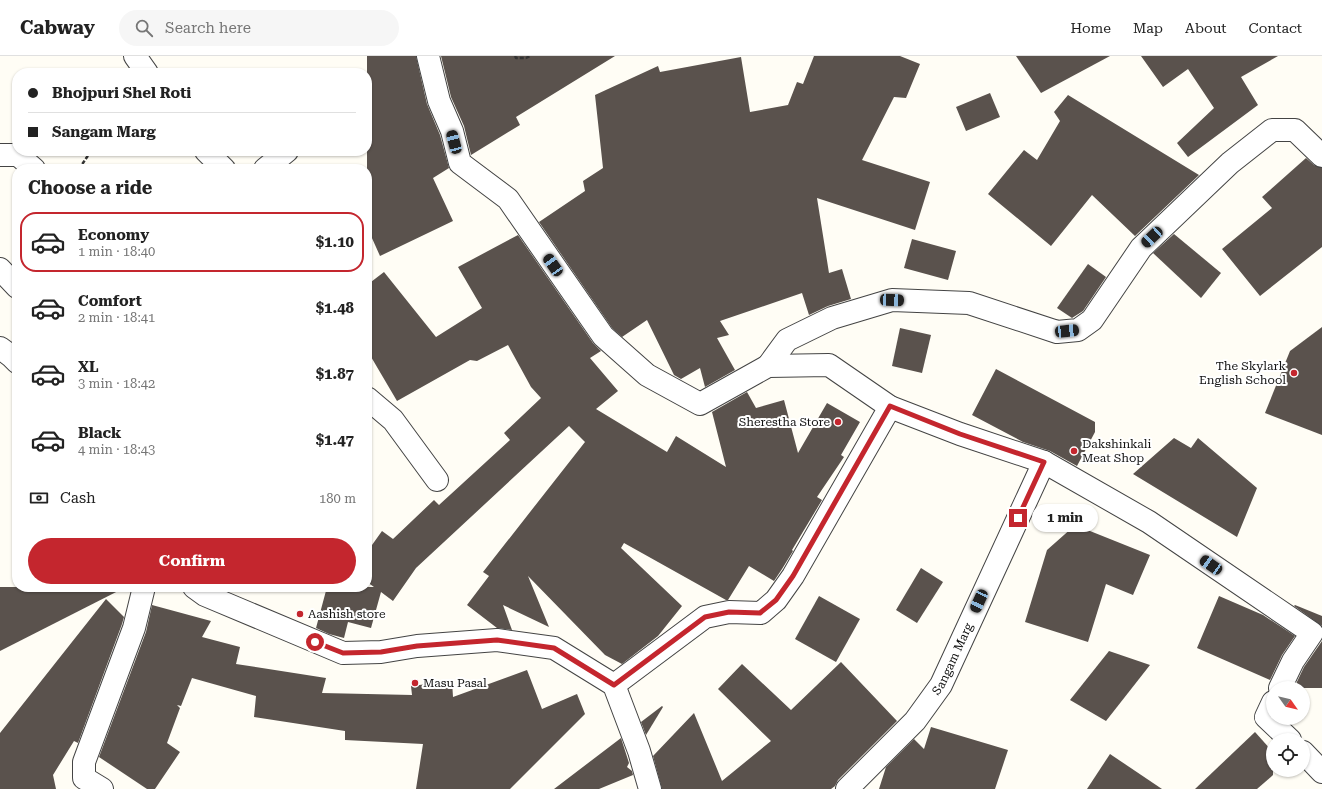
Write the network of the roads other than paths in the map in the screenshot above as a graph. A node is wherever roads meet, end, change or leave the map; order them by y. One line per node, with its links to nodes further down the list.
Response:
1 (135, 56): 3 (street)
2 (428, 56): 15 (street)
3 (143, 68)
4 (0, 155): 5 (street)
5 (12, 155)
6 (19, 156): 10 (street)
7 (211, 156): 11 (street)
8 (281, 156): 12 (street)
9 (1322, 156): 15 (street)
10 (28, 164)
11 (219, 164)
12 (271, 164)
13 (0, 269): 14 (street)
14 (12, 282)
15 (768, 366): 17 (street)
16 (372, 402): 19 (street)
17 (890, 406): 18 (street); 23 (street)
18 (1044, 462): 22 (street); 30 (street, Sangam Marg)
19 (436, 480)
20 (143, 592): 28 (street)
21 (201, 592): 23 (street)
22 (1283, 681)
23 (614, 685): 29 (street)
24 (1274, 725): 25 (street)
25 (1283, 733)
26 (1310, 759): 27 (street)
27 (1322, 772)
28 (102, 789)
29 (650, 789)
30 (846, 789)

